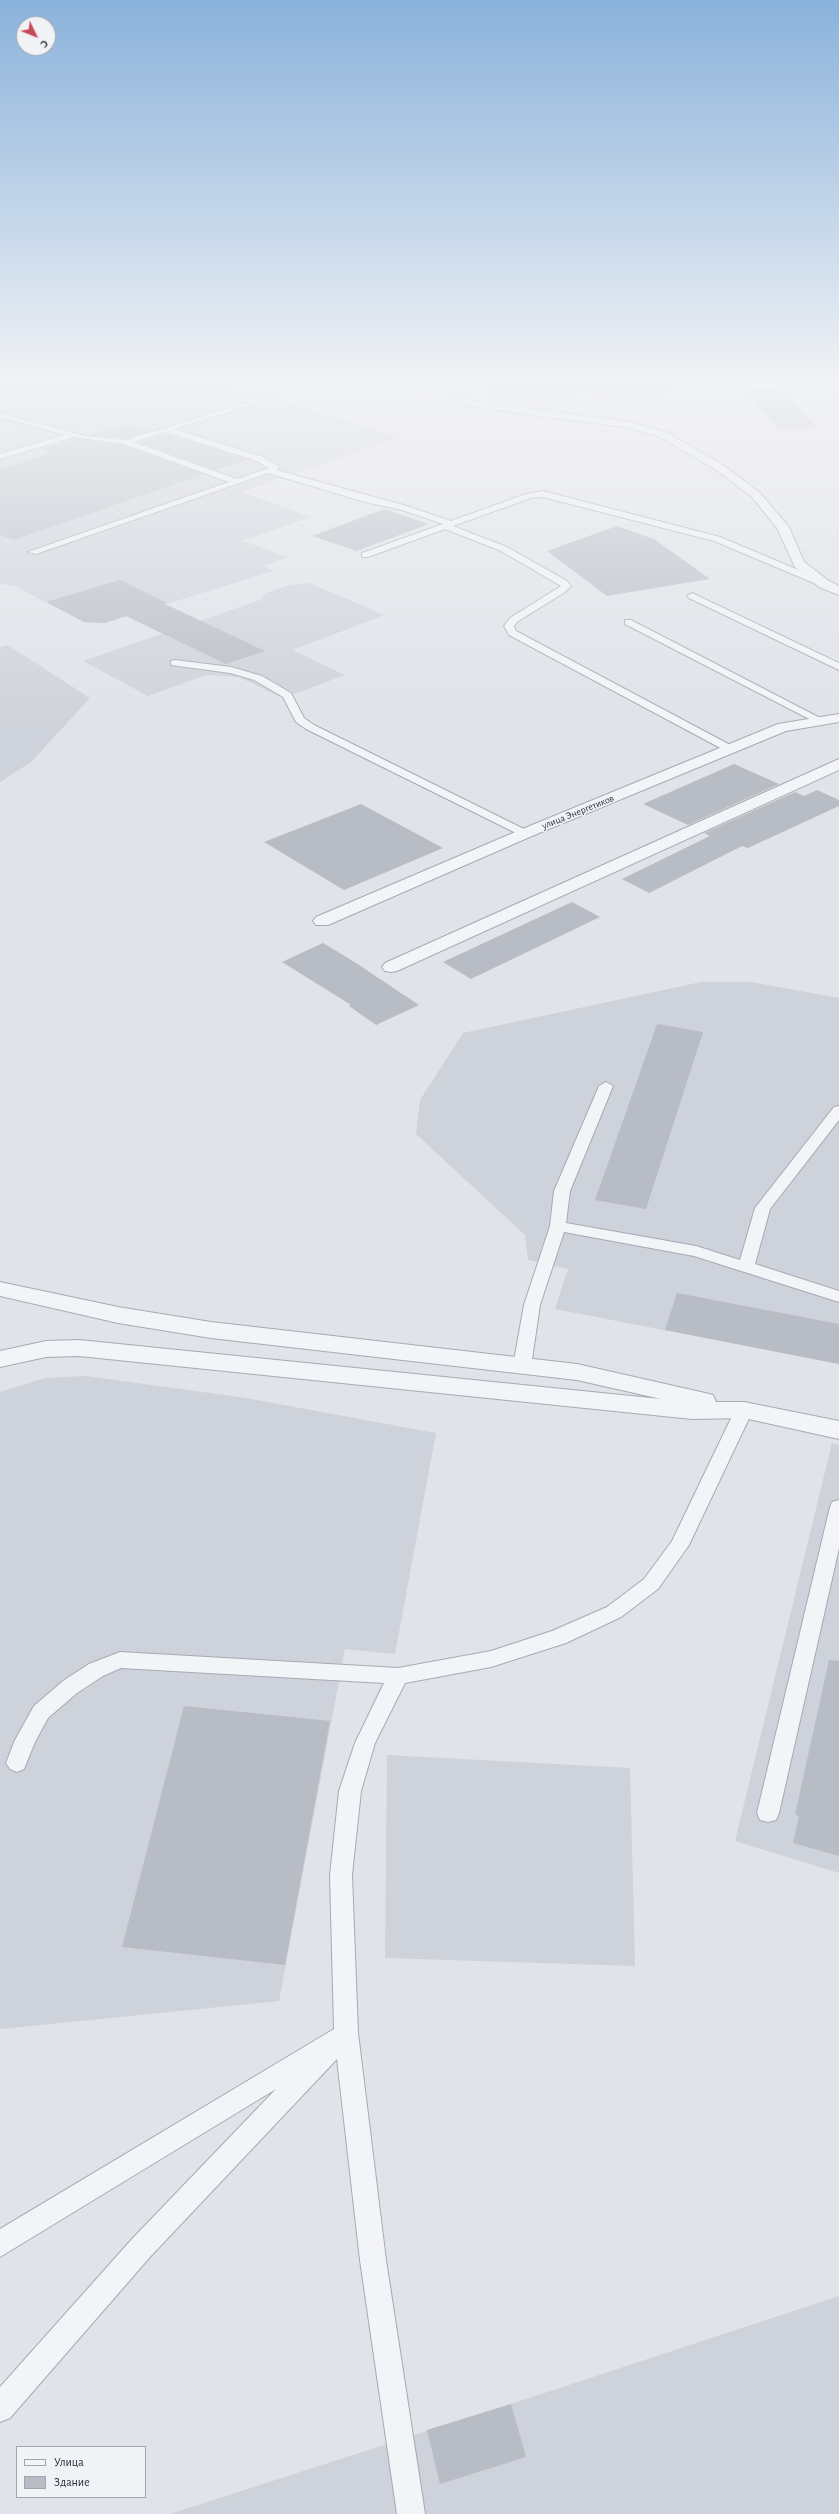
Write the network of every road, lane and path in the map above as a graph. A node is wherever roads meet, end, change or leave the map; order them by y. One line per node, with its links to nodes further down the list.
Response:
1 (192, 497): 7 (lane)
2 (359, 497): 6 (lane)
3 (525, 497): 6 (lane)
4 (561, 497): 9 (lane)
5 (758, 497): 9 (street)
6 (448, 525): 8 (lane); 17 (lane)
7 (33, 552)
8 (365, 555)
9 (824, 584): 10 (street)
10 (839, 591)
11 (692, 596): 14 (lane)
12 (628, 622): 16 (lane)
13 (175, 663): 19 (lane)
14 (839, 667)
15 (839, 718): 16 (street, улица Энергетиков)
16 (819, 720): 17 (street, улица Энергетиков)
17 (730, 749): 19 (street, улица Энергетиков)
18 (839, 764): 21 (street)
19 (526, 833): 20 (street, улица Энергетиков)
20 (322, 921)
21 (391, 966)
22 (606, 1086): 24 (lane)
23 (839, 1110): 25 (lane)
24 (558, 1226): 25 (lane); 29 (lane)
25 (746, 1267): 27 (lane)
26 (0, 1289): 29 (street)
27 (839, 1297)
28 (0, 1359): 30 (street)
29 (522, 1366): 30 (street)
30 (744, 1410): 31 (street); 33 (lane)
31 (839, 1430)
32 (839, 1507): 35 (lane)
33 (398, 1676): 34 (lane); 36 (lane)
34 (17, 1763)
35 (768, 1813)
36 (346, 2033): 37 (lane); 38 (lane); 39 (lane)
37 (0, 2244)
38 (0, 2408)
39 (411, 2514)

